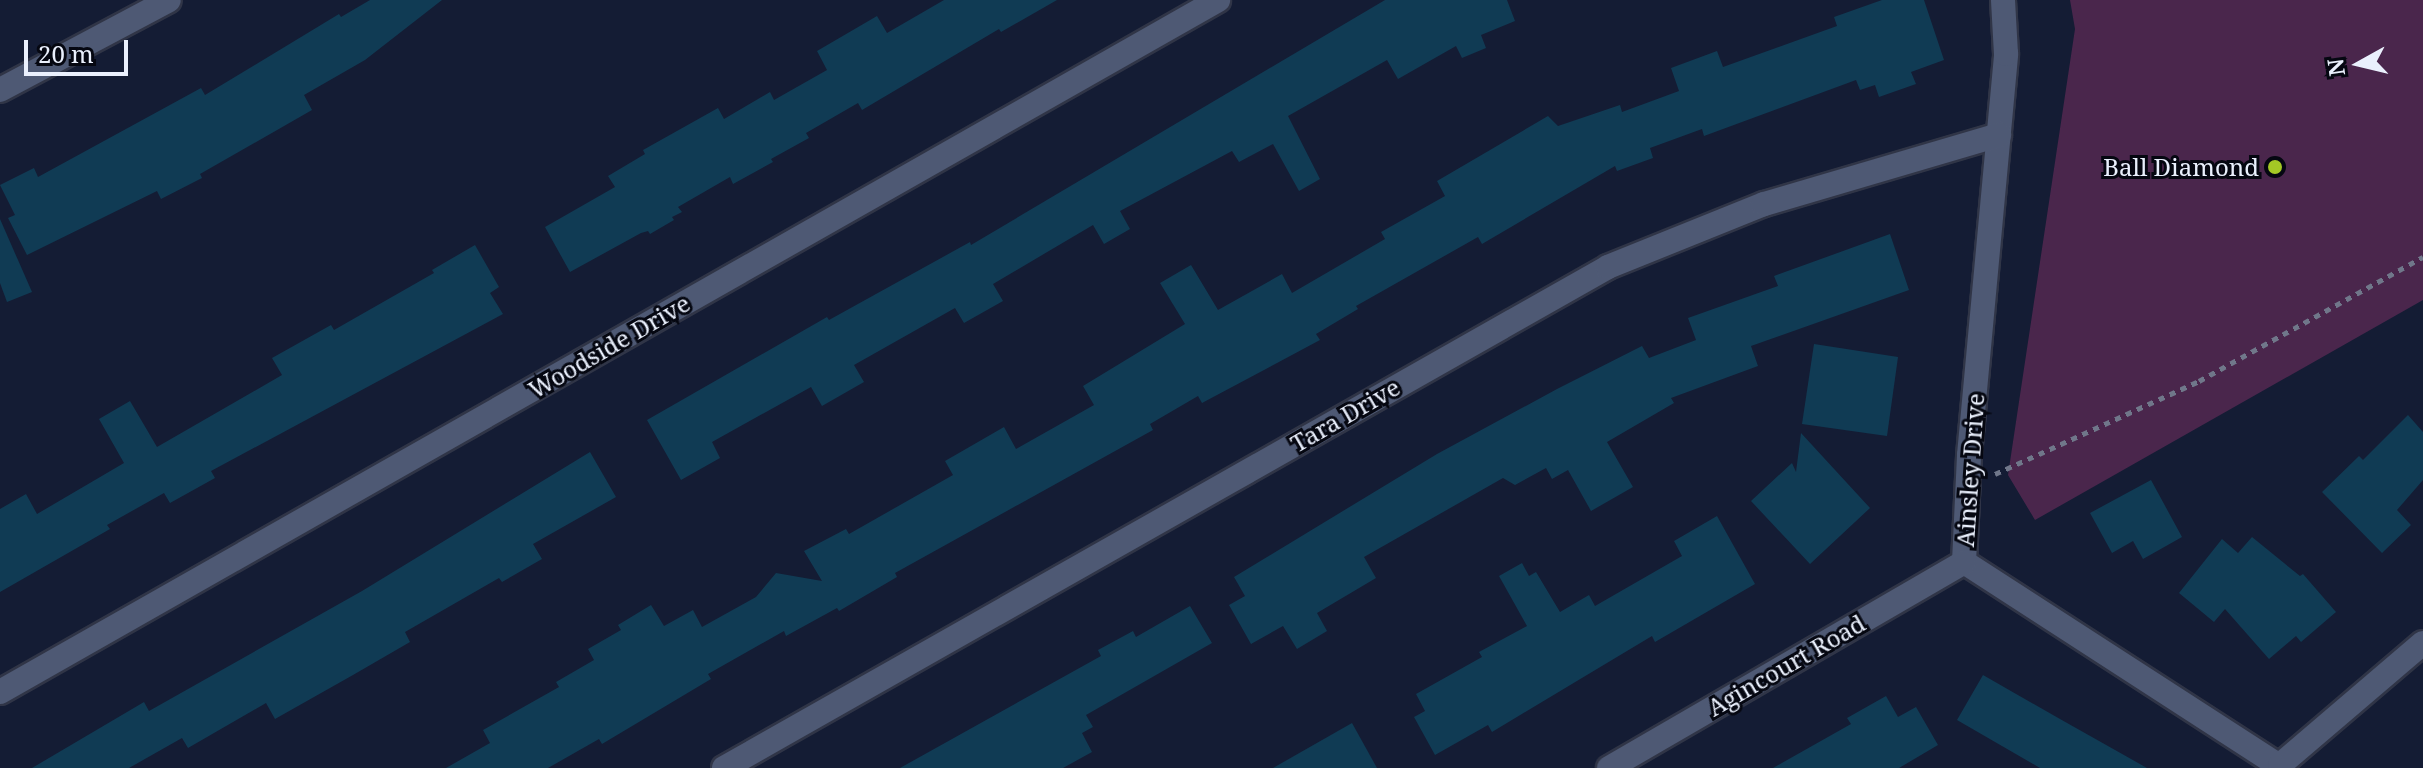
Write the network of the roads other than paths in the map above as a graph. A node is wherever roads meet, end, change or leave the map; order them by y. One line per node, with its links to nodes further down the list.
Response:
1 (169, 0): 4 (street)
2 (1218, 0): 8 (street, Woodside Drive)
3 (2003, 0): 5 (street, Ainsley Drive)
4 (0, 90)
5 (1999, 135): 6 (street, Ainsley Drive); 10 (street, Tara Drive)
6 (1964, 562): 9 (street, Ainsley Drive); 11 (street, Agincourt Road)
7 (2423, 643): 9 (street)
8 (0, 692)
9 (2281, 767)
10 (724, 768)
11 (1609, 768)

